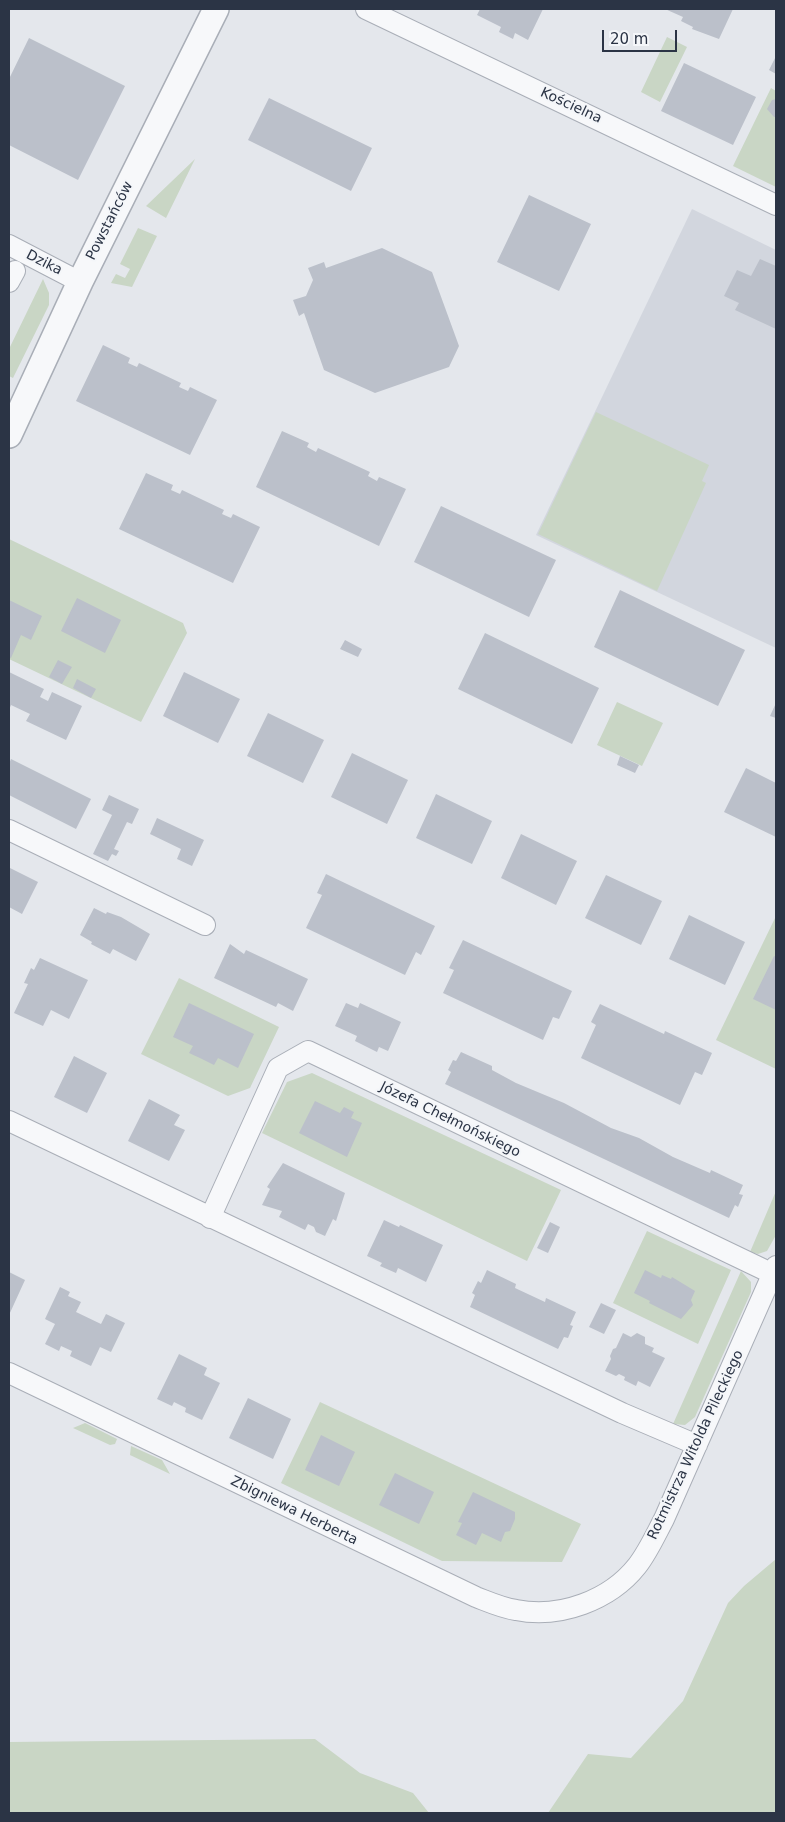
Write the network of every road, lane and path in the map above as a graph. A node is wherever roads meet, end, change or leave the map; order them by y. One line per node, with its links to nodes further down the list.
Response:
1 (216, 9): 5 (street, Powstańców)
2 (366, 9): 3 (street, Kościelna)
3 (776, 205)
4 (9, 245): 5 (street, Dzika)
5 (80, 282): 6 (street, Powstańców)
6 (9, 435)
7 (9, 830): 8 (street)
8 (205, 925)
9 (9, 1121): 10 (street)
10 (210, 1218): 11 (street, Józefa Chełmońskiego); 13 (street)
11 (775, 1270): 13 (street, Rotmistrza Witolda Pileckiego)
12 (9, 1373): 14 (street, Zbigniewa Herberta)
13 (697, 1445): 14 (street, Rotmistrza Witolda Pileckiego)
14 (588, 1603)

